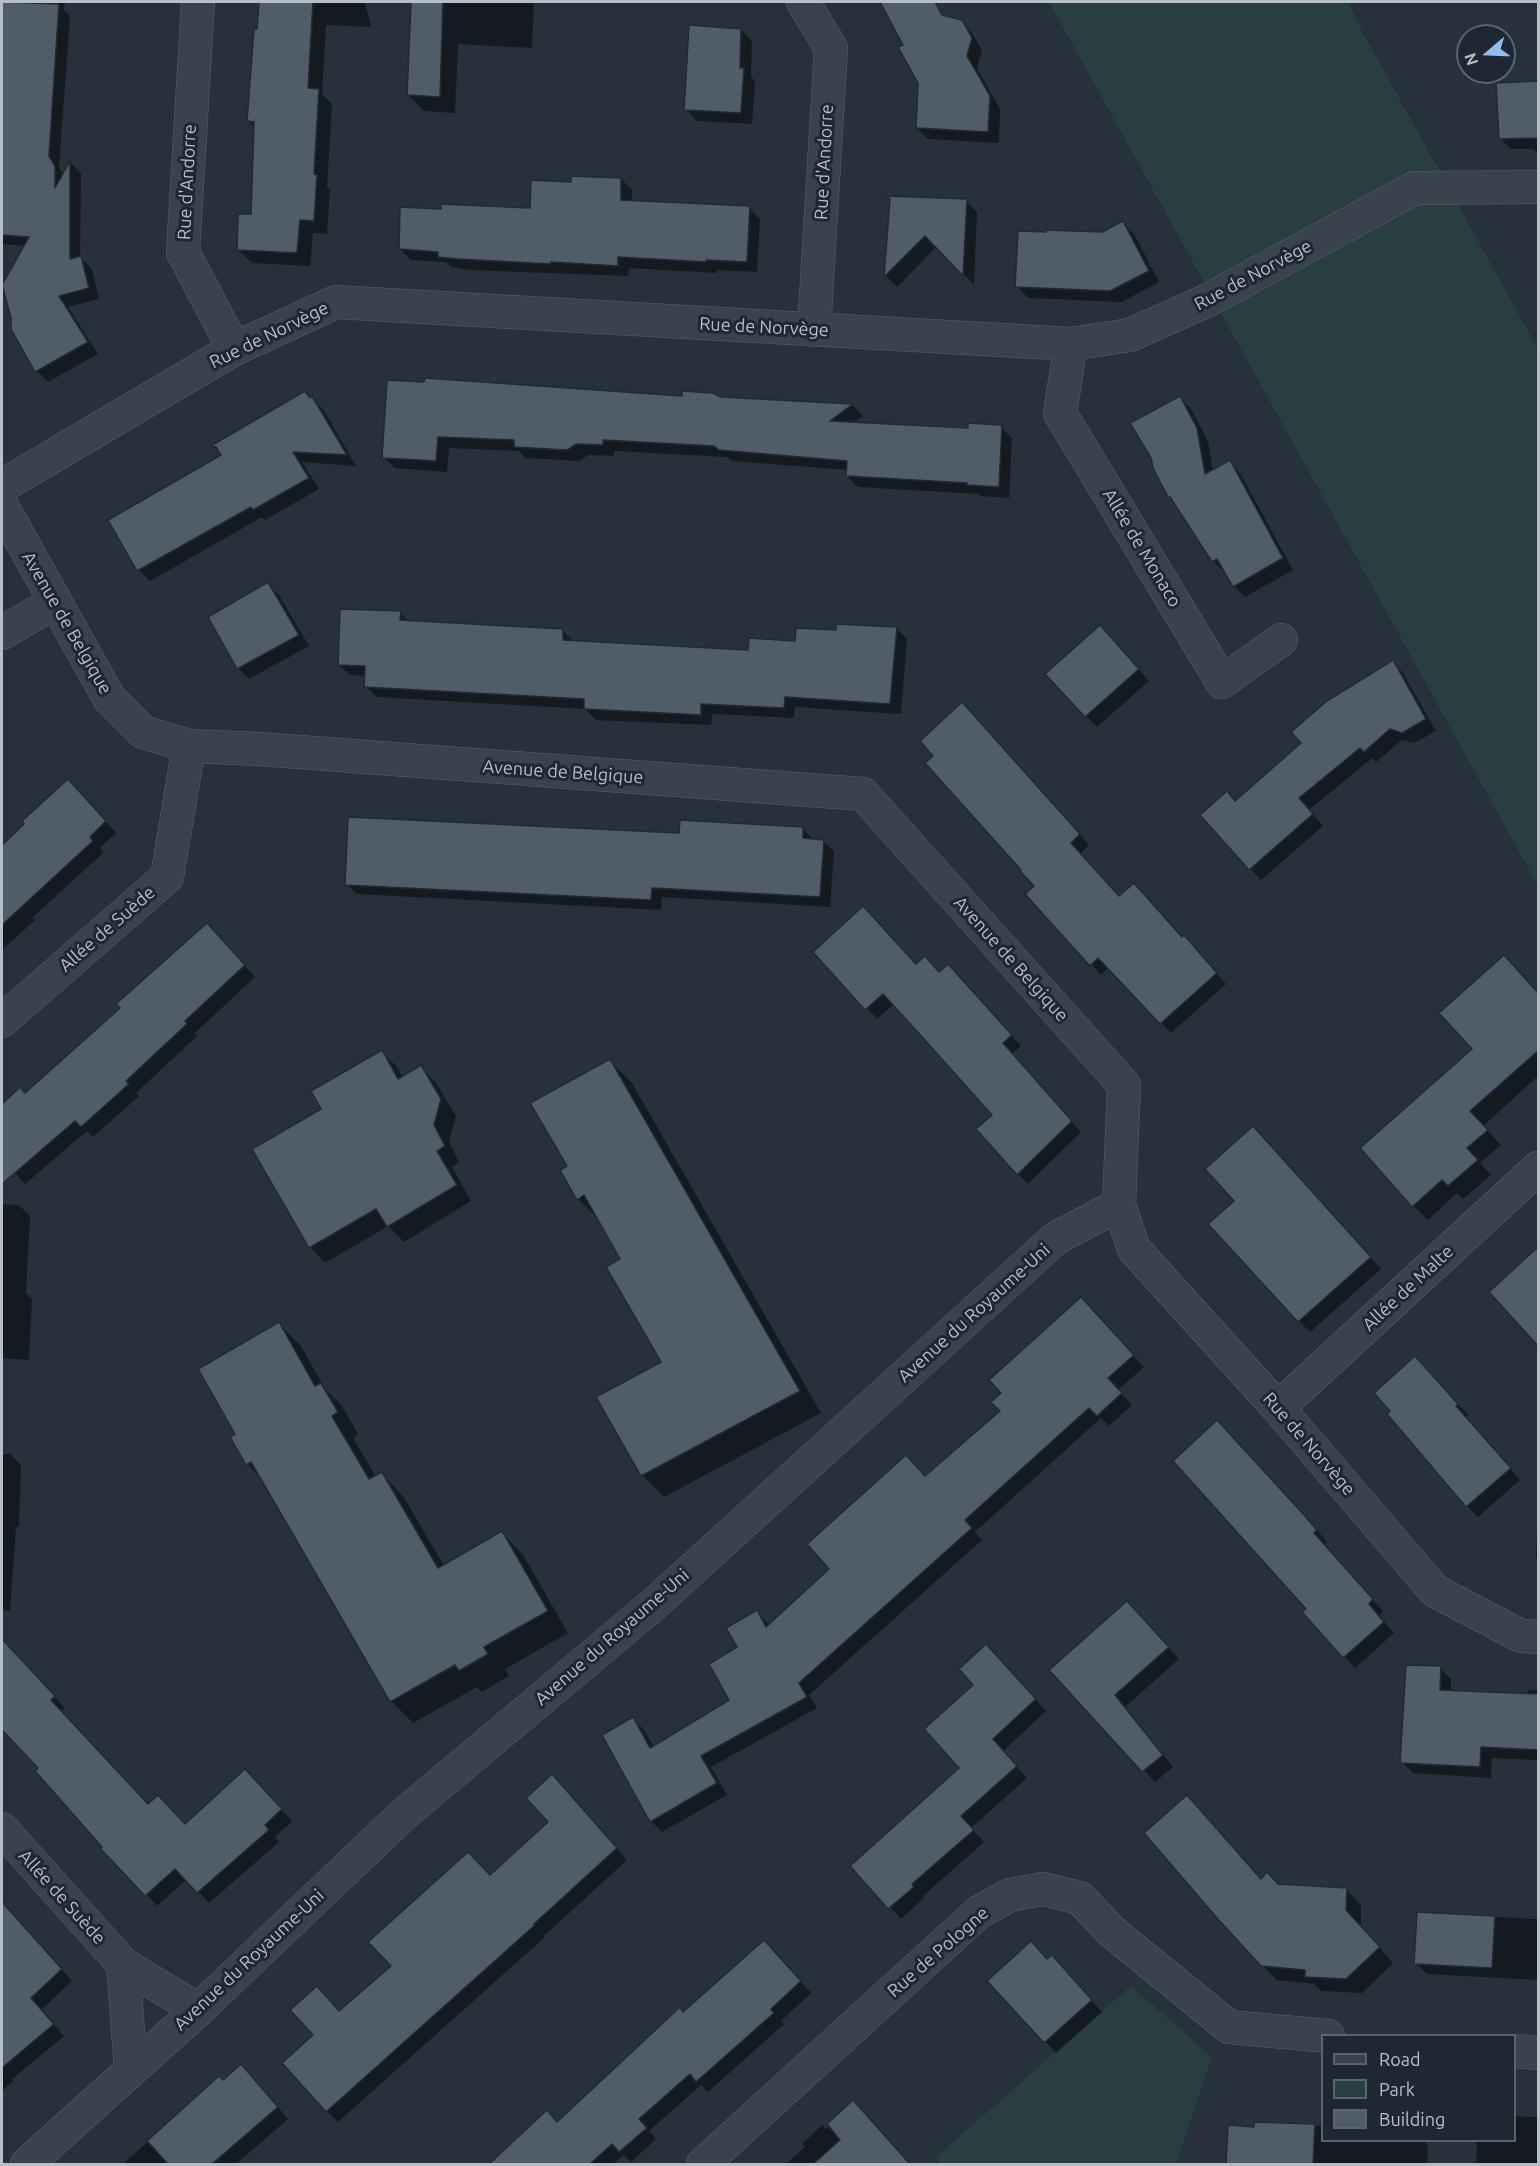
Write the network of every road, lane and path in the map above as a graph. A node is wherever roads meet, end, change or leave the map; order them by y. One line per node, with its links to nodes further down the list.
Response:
1 (198, 2): 6 (street, Rue d'Andorre)
2 (803, 2): 4 (street, Rue d'Andorre)
3 (1539, 187): 5 (street, Rue de Norvège)
4 (814, 330): 5 (street, Rue de Norvège); 6 (street, Rue de Norvège)
5 (1071, 344): 11 (street, Allée de Monaco)
6 (234, 349): 7 (street, Rue de Norvège)
7 (2, 486)
8 (2, 506): 9 (street, Avenue de Belgique)
9 (56, 602): 10 (street); 12 (street, Avenue de Belgique)
10 (2, 633)
11 (1281, 640)
12 (189, 746): 13 (street, Allée de Suède); 15 (street, Avenue de Belgique)
13 (2, 1021)
14 (1539, 1168): 16 (street, Allée de Malte)
15 (1119, 1205): 16 (street, Rue de Norvège); 20 (street, Avenue du Royaume-Uni)
16 (1278, 1408): 17 (street, Rue de Norvège)
17 (1539, 1637)
18 (2, 1829): 19 (street, Allée de Suède)
19 (123, 1964): 20 (street, Allée de Suède); 24 (street)
20 (198, 2010): 24 (street, Avenue du Royaume-Uni)
21 (1321, 2035): 26 (street, Rue de Pologne)
22 (1516, 2051): 23 (street)
23 (1539, 2053)
24 (131, 2070): 25 (street, Avenue du Royaume-Uni)
25 (27, 2164)
26 (703, 2164)

